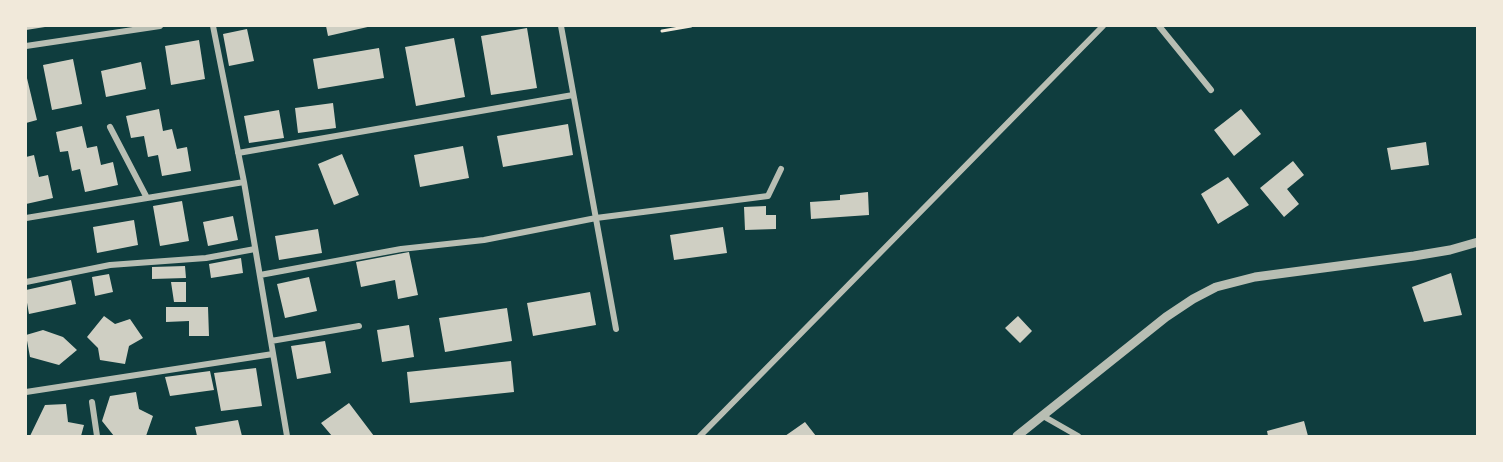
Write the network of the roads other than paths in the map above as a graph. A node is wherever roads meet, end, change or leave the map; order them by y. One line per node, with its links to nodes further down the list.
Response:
1 (160, 26): 6 (street)
2 (213, 26): 10 (street)
3 (561, 26): 8 (street)
4 (1103, 26): 29 (street)
5 (1159, 26): 7 (street)
6 (26, 46)
7 (1211, 90)
8 (573, 95): 10 (street); 15 (street)
9 (111, 127): 13 (street)
10 (238, 153): 12 (street)
11 (781, 169): 15 (street)
12 (244, 182): 13 (street); 17 (street)
13 (147, 198): 14 (street)
14 (26, 218)
15 (596, 218): 18 (street); 21 (street)
16 (1478, 242): 26 (street)
17 (255, 249): 18 (street); 19 (street)
18 (260, 275): 22 (street)
19 (26, 282)
20 (359, 326): 22 (street)
21 (616, 329)
22 (271, 341): 23 (street)
23 (273, 354): 24 (street); 28 (street)
24 (26, 392)
25 (92, 402): 27 (street)
26 (1042, 416): 30 (street); 31 (street)
27 (97, 436)
28 (287, 436)
29 (700, 436)
30 (1017, 436)
31 (1078, 436)

